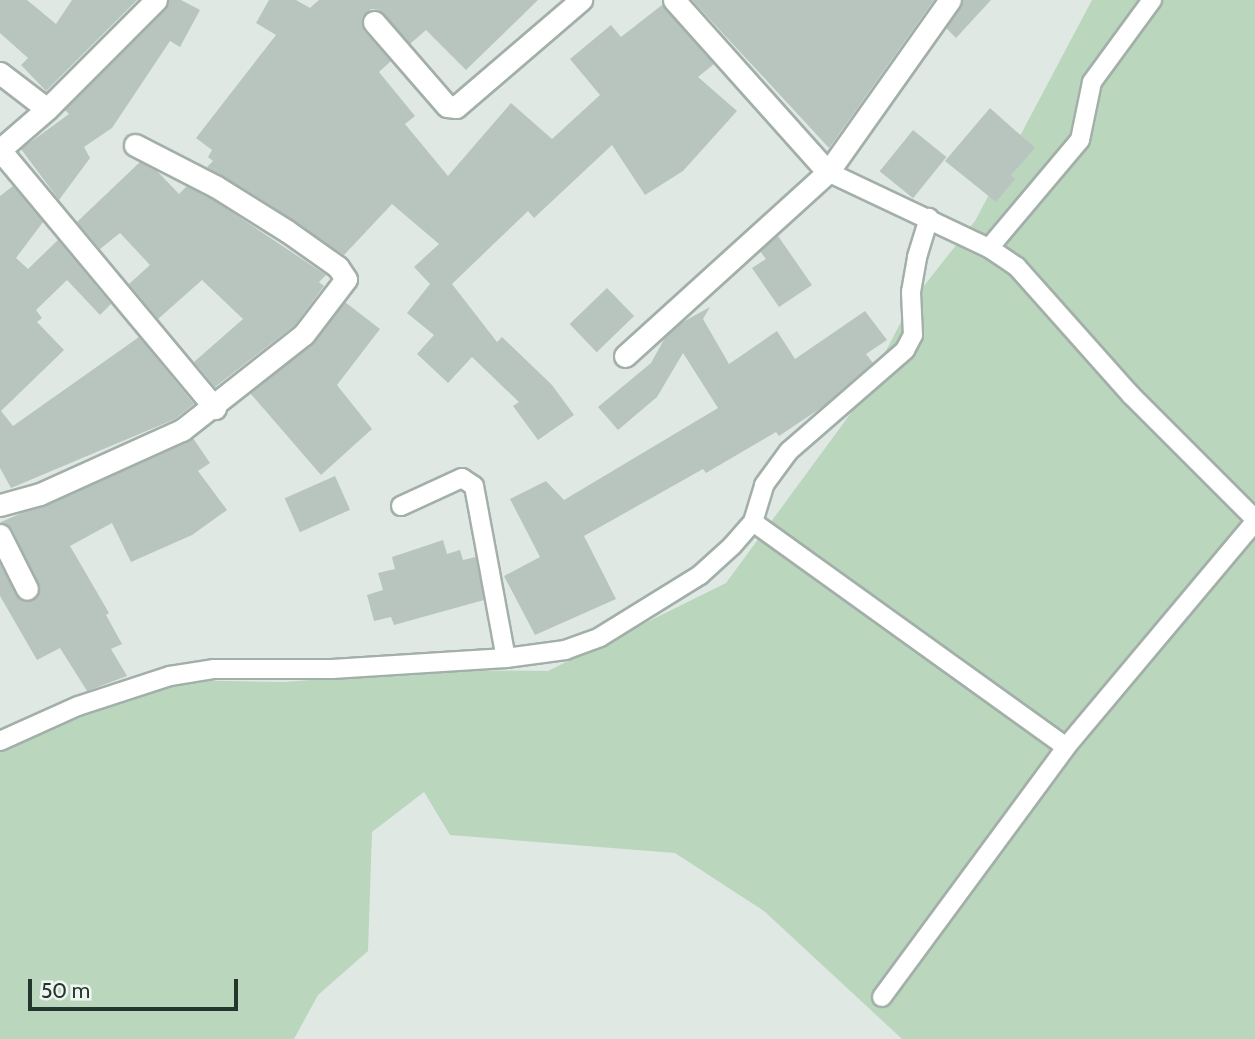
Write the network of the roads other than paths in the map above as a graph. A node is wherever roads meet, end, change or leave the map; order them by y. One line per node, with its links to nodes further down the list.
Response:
1 (156, 0): 8 (street)
2 (581, 0): 6 (street)
3 (674, 0): 11 (street)
4 (950, 0): 11 (street)
5 (1152, 0): 13 (lane)
6 (374, 22)
7 (0, 74): 8 (street)
8 (47, 109): 10 (street)
9 (135, 145): 15 (street)
10 (1, 149): 15 (street)
11 (828, 172): 12 (lane); 14 (street)
12 (929, 218): 13 (lane); 19 (lane)
13 (989, 248): 18 (lane)
14 (625, 356)
15 (215, 408): 16 (street)
16 (0, 505)
17 (401, 506): 22 (lane)
18 (1255, 521): 24 (lane)
19 (753, 522): 22 (lane); 24 (lane)
20 (0, 535): 21 (street)
21 (27, 589)
22 (506, 659): 23 (lane)
23 (0, 741)
24 (1066, 747): 25 (lane)
25 (882, 997)

